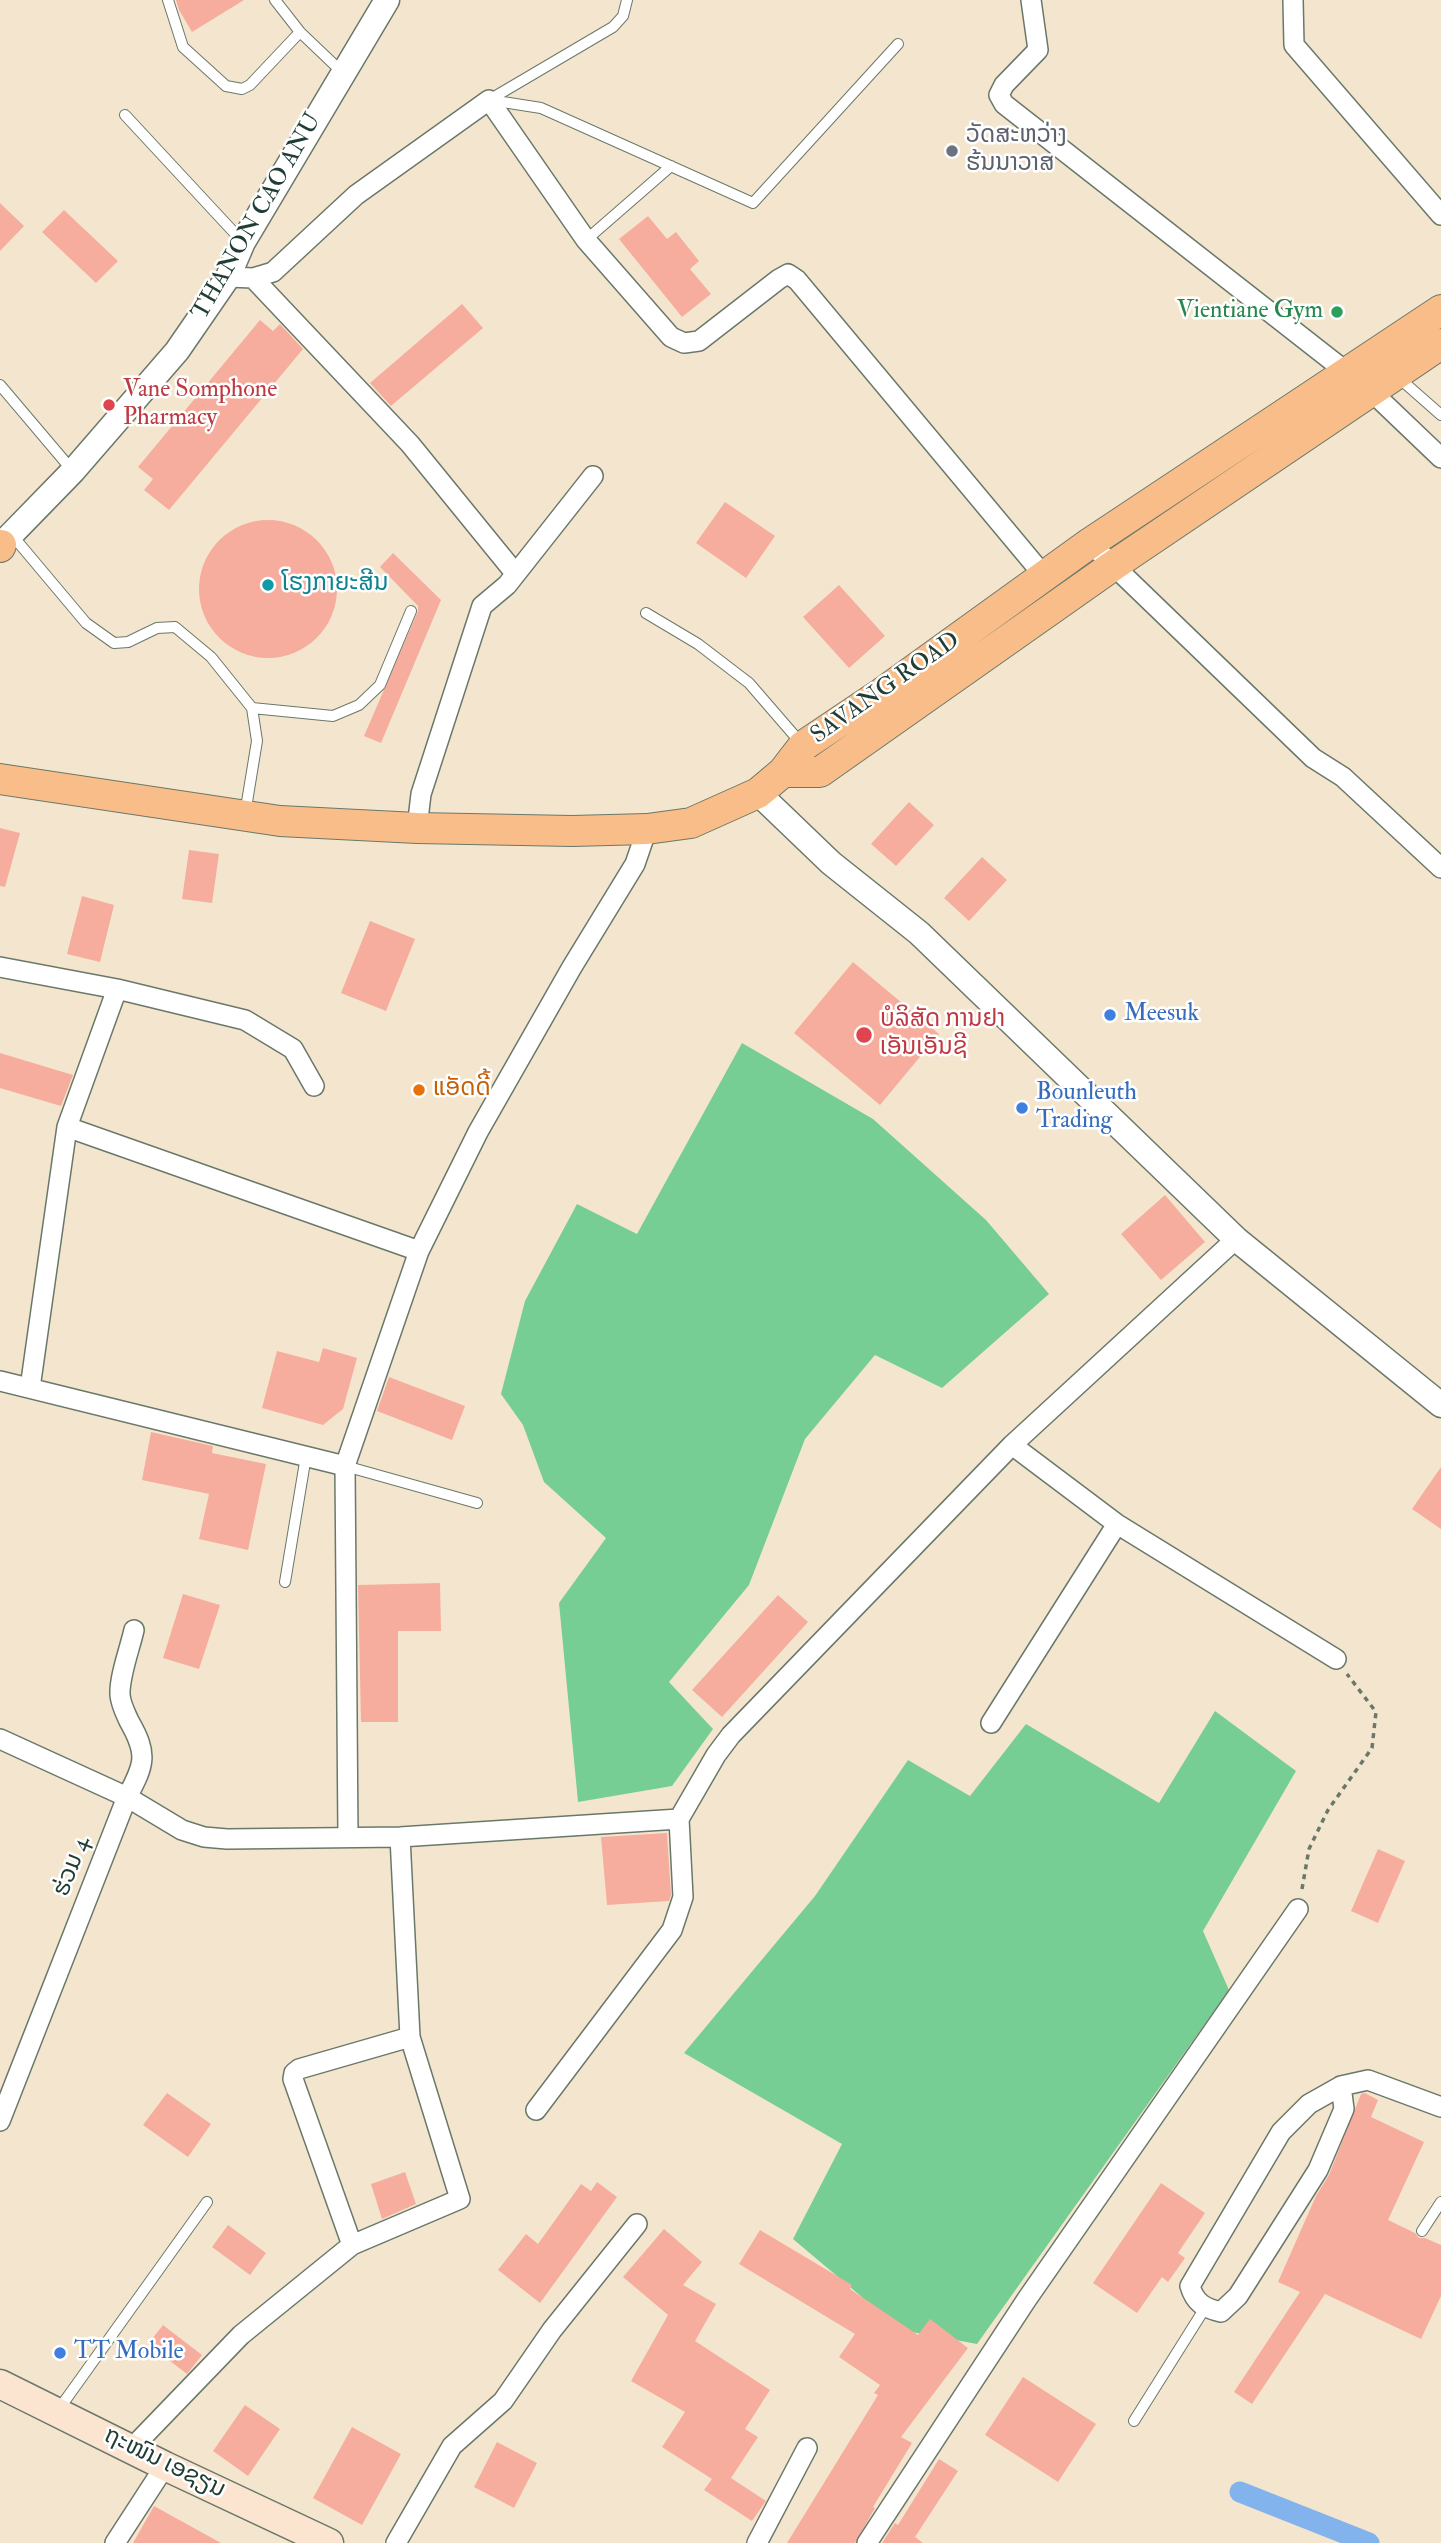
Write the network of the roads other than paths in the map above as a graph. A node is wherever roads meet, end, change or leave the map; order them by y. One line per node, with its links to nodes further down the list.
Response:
1 (168, 0): 7 (lane)
2 (275, 0): 7 (lane)
3 (387, 0): 9 (street, THANON CAO ANU)
4 (627, 0): 10 (lane)
5 (1031, 0): 20 (street)
6 (1293, 0): 13 (street)
7 (300, 32): 9 (lane)
8 (898, 44): 12 (lane)
9 (343, 73): 15 (street, THANON CAO ANU)
10 (489, 100): 12 (lane); 14 (street); 17 (street)
11 (125, 115): 15 (lane)
12 (671, 166): 14 (lane)
13 (1441, 215)
14 (586, 240): 32 (street)
15 (243, 242): 16 (street, THANON CAO ANU)
16 (228, 278): 17 (street); 26 (street, THANON CAO ANU)
17 (253, 278): 31 (street)
18 (1441, 310): 20 (main road, SAVANG ROAD)
19 (1441, 344): 21 (main road, SAVANG ROAD)
20 (1347, 374): 23 (street); 29 (main road, SAVANG ROAD)
21 (1396, 375): 23 (main road, SAVANG ROAD); 24 (lane)
22 (0, 385): 26 (lane)
23 (1372, 392): 25 (street); 30 (main road, SAVANG ROAD)
24 (1441, 415)
25 (1441, 458)
26 (73, 471): 28 (street, THANON CAO ANU)
27 (593, 476): 31 (street)
28 (3, 543): 35 (lane)
29 (1090, 543): 30 (street); 32 (main road, SAVANG ROAD)
30 (1114, 565): 38 (main road, SAVANG ROAD); 45 (street)
31 (516, 573): 43 (street)
32 (1045, 577): 36 (main road, SAVANG ROAD)
33 (411, 611): 35 (lane)
34 (646, 613): 36 (lane)
35 (252, 708): 42 (lane)
36 (803, 746): 38 (main road, SAVANG ROAD)
37 (0, 760): 41 (main road)
38 (783, 772): 40 (main road)
39 (0, 779): 41 (main road)
40 (758, 793): 44 (main road); 50 (street)
41 (101, 794): 42 (main road)
42 (245, 816): 43 (main road)
43 (417, 828): 44 (main road)
44 (647, 829): 51 (street)
45 (1441, 868)
46 (0, 967): 47 (street)
47 (117, 989): 48 (street); 49 (street)
48 (314, 1086)
49 (67, 1127): 51 (street); 53 (street)
50 (1236, 1238): 54 (street); 55 (street)
51 (419, 1251): 57 (street)
52 (0, 1381): 53 (street)
53 (30, 1388): 56 (street)
54 (1441, 1405)
55 (1012, 1445): 59 (street); 66 (street)
56 (306, 1456): 57 (street); 60 (lane)
57 (345, 1466): 58 (lane); 67 (street)
58 (477, 1503)
59 (1117, 1524): 62 (street); 63 (street)
60 (285, 1582)
61 (134, 1630): 65 (street, ຮ່ວມ 4)
62 (1336, 1659)
63 (990, 1723)
64 (0, 1739): 65 (street)
65 (127, 1797): 67 (street); 74 (street, ຮ່ວມ 4)
66 (679, 1819): 68 (street); 73 (street)
67 (348, 1836): 68 (street)
68 (400, 1837): 70 (street)
69 (1298, 1909): 91 (street)
70 (410, 2037): 79 (street); 79 (street)
71 (1341, 2086): 72 (street); 80 (street); 80 (street)
72 (1441, 2107)
73 (536, 2110)
74 (0, 2121)
75 (207, 2202): 82 (lane)
76 (1441, 2202): 78 (lane)
77 (637, 2224): 89 (street)
78 (1422, 2231)
79 (352, 2245): 85 (street)
80 (1205, 2308): 83 (lane)
81 (0, 2384): 82 (main road, ຖະໜົນ ເອຊຽນ)
82 (57, 2411): 85 (main road, ຖະໜົນ ເອຊຽນ)
83 (1134, 2421)
84 (807, 2448): 90 (street)
85 (131, 2449): 86 (main road, ຖະໜົນ ເອຊຽນ)
86 (165, 2466): 87 (street); 88 (main road, ຖະໜົນ ເອຊຽນ)
87 (115, 2543)
88 (329, 2543)
89 (396, 2543)
90 (757, 2543)
91 (867, 2543)

